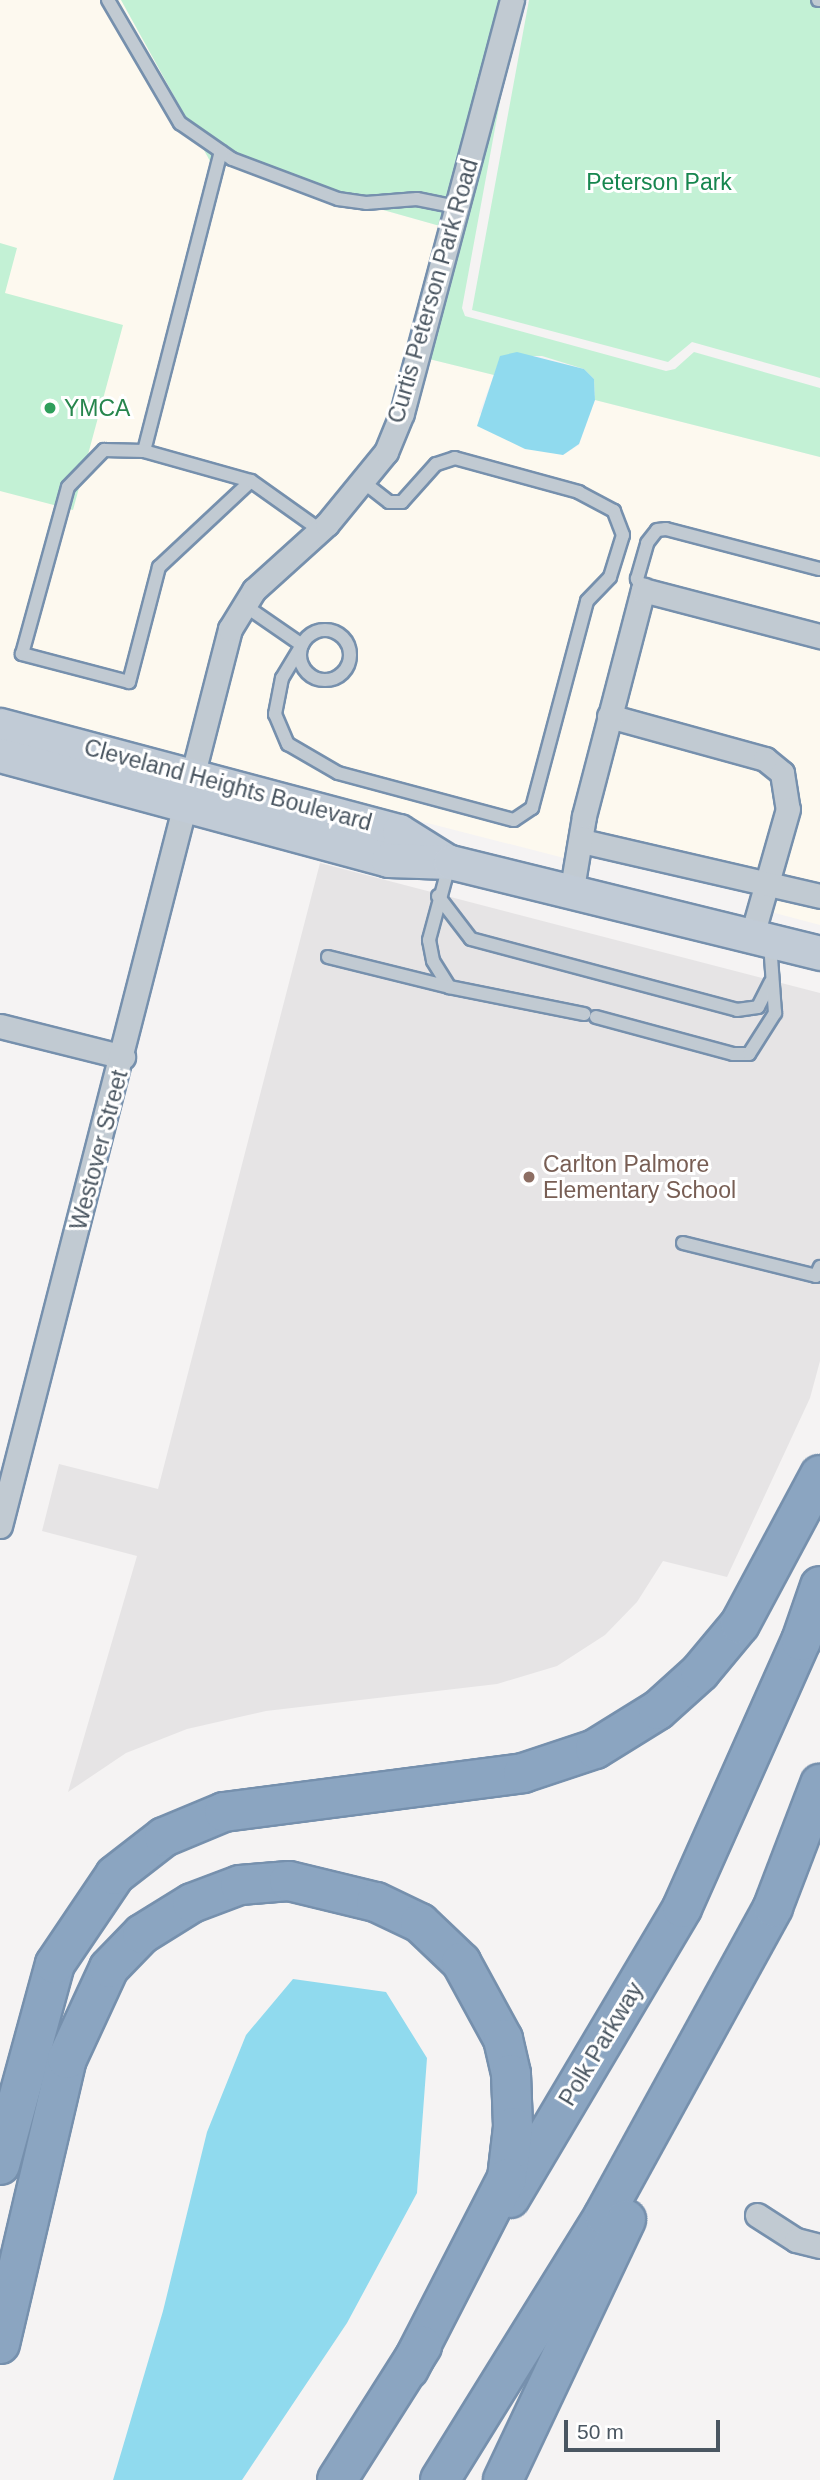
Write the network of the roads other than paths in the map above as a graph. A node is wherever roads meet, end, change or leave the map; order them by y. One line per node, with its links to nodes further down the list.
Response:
1 (108, 0): 3 (lane)
2 (512, 0): 4 (street, Curtis Peterson Park Road)
3 (221, 152): 4 (lane); 5 (lane)
4 (457, 207): 7 (street, Curtis Peterson Park Road)
5 (144, 451): 6 (lane); 6 (lane)
6 (251, 481): 8 (lane)
7 (363, 482): 8 (street, Curtis Peterson Park Road); 13 (lane)
8 (320, 530): 11 (street, Curtis Peterson Park Road)
9 (820, 569): 10 (lane)
10 (643, 590): 12 (street); 14 (street)
11 (244, 605): 13 (lane); 17 (street, Curtis Peterson Park Road)
12 (820, 636)
13 (302, 645): 13 (lane)
14 (609, 716): 18 (street); 20 (street)
15 (0, 724): 17 (street, Cleveland Heights Boulevard)
16 (0, 755): 17 (street, Cleveland Heights Boulevard)
17 (191, 790): 19 (street, Cleveland Heights Boulevard); 30 (street, Westover Street)
18 (582, 841): 20 (street); 21 (street)
19 (450, 862): 21 (street, Cleveland Heights Boulevard); 22 (lane)
20 (767, 883): 23 (street); 24 (street)
21 (571, 894): 24 (street, Cleveland Heights Boulevard)
22 (439, 896): 27 (lane); 28 (lane)
23 (820, 896)
24 (761, 937): 25 (street, Cleveland Heights Boulevard); 27 (lane)
25 (820, 953)
26 (328, 957): 28 (lane)
27 (771, 982): 28 (lane)
28 (450, 987)
29 (0, 1026): 30 (street)
30 (123, 1058): 34 (street, Westover Street)
31 (683, 1243): 32 (lane)
32 (820, 1267)
33 (820, 1475): 38 (highway)
34 (0, 1526)
35 (820, 1586): 42 (highway, Polk Parkway)
36 (820, 1784): 37 (highway)
37 (773, 1907): 44 (highway); 45 (highway)
38 (0, 2165)
39 (757, 2215): 40 (street)
40 (820, 2246)
41 (0, 2344): 42 (highway)
42 (409, 2368): 43 (highway, Polk Parkway)
43 (337, 2480)
44 (440, 2480)
45 (503, 2480)

